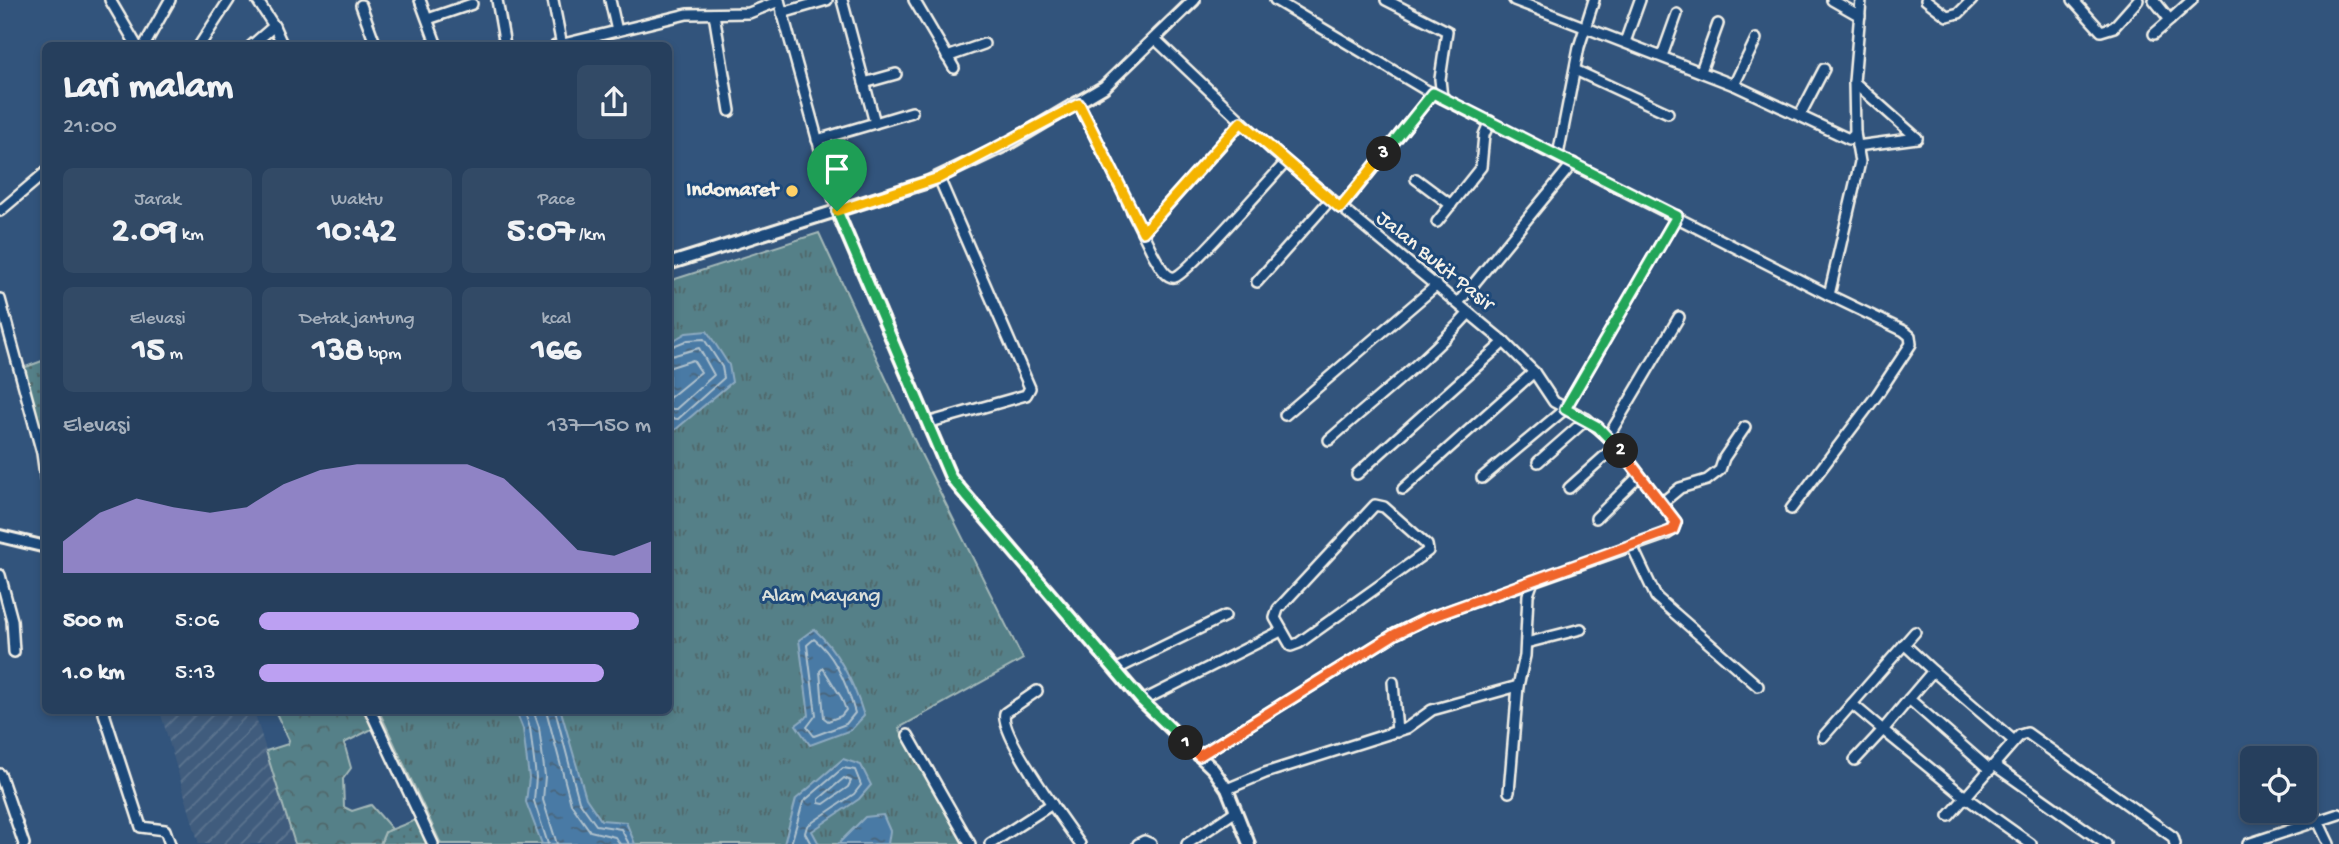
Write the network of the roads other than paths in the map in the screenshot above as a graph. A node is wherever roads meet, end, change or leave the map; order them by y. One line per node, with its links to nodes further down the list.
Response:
1 (110, 0): 42 (street)
2 (170, 0): 43 (street)
3 (229, 0): 44 (street)
4 (257, 0): 36 (street)
5 (420, 0): 33 (street)
6 (497, 0): 49 (street)
7 (553, 0): 50 (street)
8 (610, 0): 38 (street)
9 (827, 0): 29 (street)
10 (842, 0): 62 (street)
11 (914, 0): 55 (street)
12 (1194, 0): 40 (main road)
13 (1275, 0): 64 (street)
14 (1386, 0): 64 (street)
15 (1514, 0): 37 (street)
16 (1594, 0): 37 (street)
17 (1640, 0): 52 (street)
18 (1832, 0): 32 (street)
19 (1861, 0): 32 (street)
20 (1926, 0): 21 (street)
21 (1972, 0)
22 (2073, 0): 23 (street)
23 (2138, 0)
24 (2154, 0): 34 (street)
25 (2192, 0): 34 (street)
26 (779, 1): 29 (street); 30 (street)
27 (472, 4): 33 (street)
28 (361, 5): 47 (street)
29 (782, 13): 74 (street)
30 (714, 14): 38 (street); 66 (street)
31 (1677, 14): 54 (street)
32 (1860, 16): 61 (street)
33 (428, 19): 48 (street)
34 (2170, 20): 39 (street)
35 (1717, 24): 59 (street)
36 (274, 26): 45 (street); 46 (street)
37 (1586, 26): 52 (street); 58 (street)
38 (617, 31): 51 (street)
39 (2154, 34)
40 (1155, 39): 65 (main road); 71 (street, Jalan Bukit Pasir)
41 (1756, 39): 63 (street)
42 (135, 42)
43 (146, 42)
44 (202, 42)
45 (256, 42)
46 (281, 42)
47 (375, 42)
48 (436, 42)
49 (504, 42)
50 (560, 42)
51 (572, 42)
52 (1625, 42): 54 (street)
53 (984, 44): 55 (street)
54 (1662, 56): 59 (street)
55 (947, 57): 56 (street)
56 (954, 68)
57 (1824, 69): 69 (street)
58 (1575, 70): 68 (street); 76 (street)
59 (1701, 71): 63 (street)
60 (896, 74): 62 (street)
61 (1854, 82): 73 (street); 75 (street)
62 (864, 83): 72 (street)
63 (1734, 85): 69 (street)
64 (1437, 95): 70 (street); 84 (street)
65 (1079, 104): 80 (main road); 89 (street)
66 (730, 111)
67 (912, 112): 72 (street)
68 (1668, 113)
69 (1800, 115): 73 (street)
70 (1490, 121): 76 (street); 83 (street)
71 (1241, 122): 77 (street, Jalan Bukit Pasir); 89 (street)
72 (875, 123): 74 (street)
73 (1851, 136): 75 (street)
74 (817, 140): 86 (street)
75 (1857, 146): 93 (street)
76 (1558, 155): 78 (street)
77 (1286, 162): 82 (street, Jalan Bukit Pasir); 89 (street)
78 (1573, 163): 87 (street); 95 (street)
79 (42, 175): 85 (street)
80 (939, 178): 86 (main road); 103 (street)
81 (1416, 179): 83 (street)
82 (1330, 200): 84 (street, Jalan Bukit Pasir); 91 (street)
83 (1451, 205): 88 (street)
84 (1340, 208): 92 (street, Jalan Bukit Pasir)
85 (0, 211)
86 (837, 211): 90 (main road); 103 (main road)
87 (1677, 216): 93 (street); 100 (street)
88 (1437, 222)
89 (1143, 232)
90 (672, 263)
91 (1257, 282)
92 (1437, 285): 95 (street, Jalan Bukit Pasir); 101 (street)
93 (1829, 295): 116 (street)
94 (0, 299): 108 (street)
95 (1458, 303): 96 (street, Jalan Bukit Pasir)
96 (1469, 313): 98 (street, Jalan Bukit Pasir); 106 (street)
97 (1679, 317): 105 (street)
98 (1504, 342): 99 (street, Jalan Bukit Pasir); 110 (street)
99 (1534, 372): 100 (street, Jalan Bukit Pasir); 114 (street)
100 (1565, 409): 102 (street, Jalan Bukit Pasir); 112 (street)
101 (1285, 415)
102 (1587, 419): 105 (street, Jalan Bukit Pasir); 109 (street)
103 (927, 423): 130 (main road)
104 (1745, 427): 115 (street)
105 (1608, 437): 107 (street, Jalan Bukit Pasir)
106 (1329, 440)
107 (1617, 445): 111 (street, Jalan Bukit Pasir); 113 (street)
108 (42, 446)
109 (1538, 462)
110 (1357, 474)
111 (1639, 476): 115 (street, Jalan Bukit Pasir); 117 (street)
112 (1482, 478)
113 (1569, 488)
114 (1403, 489)
115 (1662, 502): 119 (street, Jalan Bukit Pasir)
116 (1791, 509)
117 (1596, 518)
118 (0, 536): 120 (main road)
119 (1632, 545): 122 (street); 134 (street)
120 (42, 546)
121 (0, 575): 129 (street)
122 (1533, 581): 127 (street); 146 (street)
123 (1225, 616): 130 (street)
124 (1581, 629): 127 (street)
125 (1281, 631): 125 (street); 137 (street)
126 (1915, 632): 128 (street)
127 (1526, 643): 133 (street)
128 (1904, 644): 131 (street); 138 (street)
129 (14, 652)
130 (1115, 670): 137 (main road)
131 (1933, 671): 136 (street); 145 (street)
132 (1393, 682): 142 (street)
133 (1518, 687): 142 (street); 151 (street)
134 (1758, 687)
135 (1037, 691): 153 (street)
136 (1909, 699): 141 (street); 148 (street)
137 (1142, 701): 146 (main road)
138 (1852, 704): 141 (street); 144 (street)
139 (104, 714): 159 (street)
140 (372, 714): 160 (street)
141 (1883, 730): 147 (street); 152 (street)
142 (1396, 732): 150 (street)
143 (908, 735): 161 (street)
144 (1823, 737)
145 (2014, 741): 148 (street); 170 (street)
146 (1199, 756): 150 (main road)
147 (1855, 760)
148 (1992, 768): 152 (street); 169 (street)
149 (0, 774): 158 (street)
150 (1227, 789): 154 (main road)
151 (1509, 792)
152 (1965, 797): 156 (street); 168 (street)
153 (1052, 804): 162 (street); 163 (street)
154 (1236, 811): 166 (street); 167 (main road)
155 (2339, 814): 157 (street)
156 (1949, 816)
157 (2318, 821): 171 (street); 172 (street)
158 (24, 844)
159 (170, 844)
160 (433, 844)
161 (970, 844)
162 (990, 844)
163 (1080, 844)
164 (1138, 844): 165 (street)
165 (1151, 844)
166 (1187, 844)
167 (1249, 844)
168 (2031, 844)
169 (2106, 844)
170 (2175, 844)
171 (2248, 844)
172 (2329, 844)

